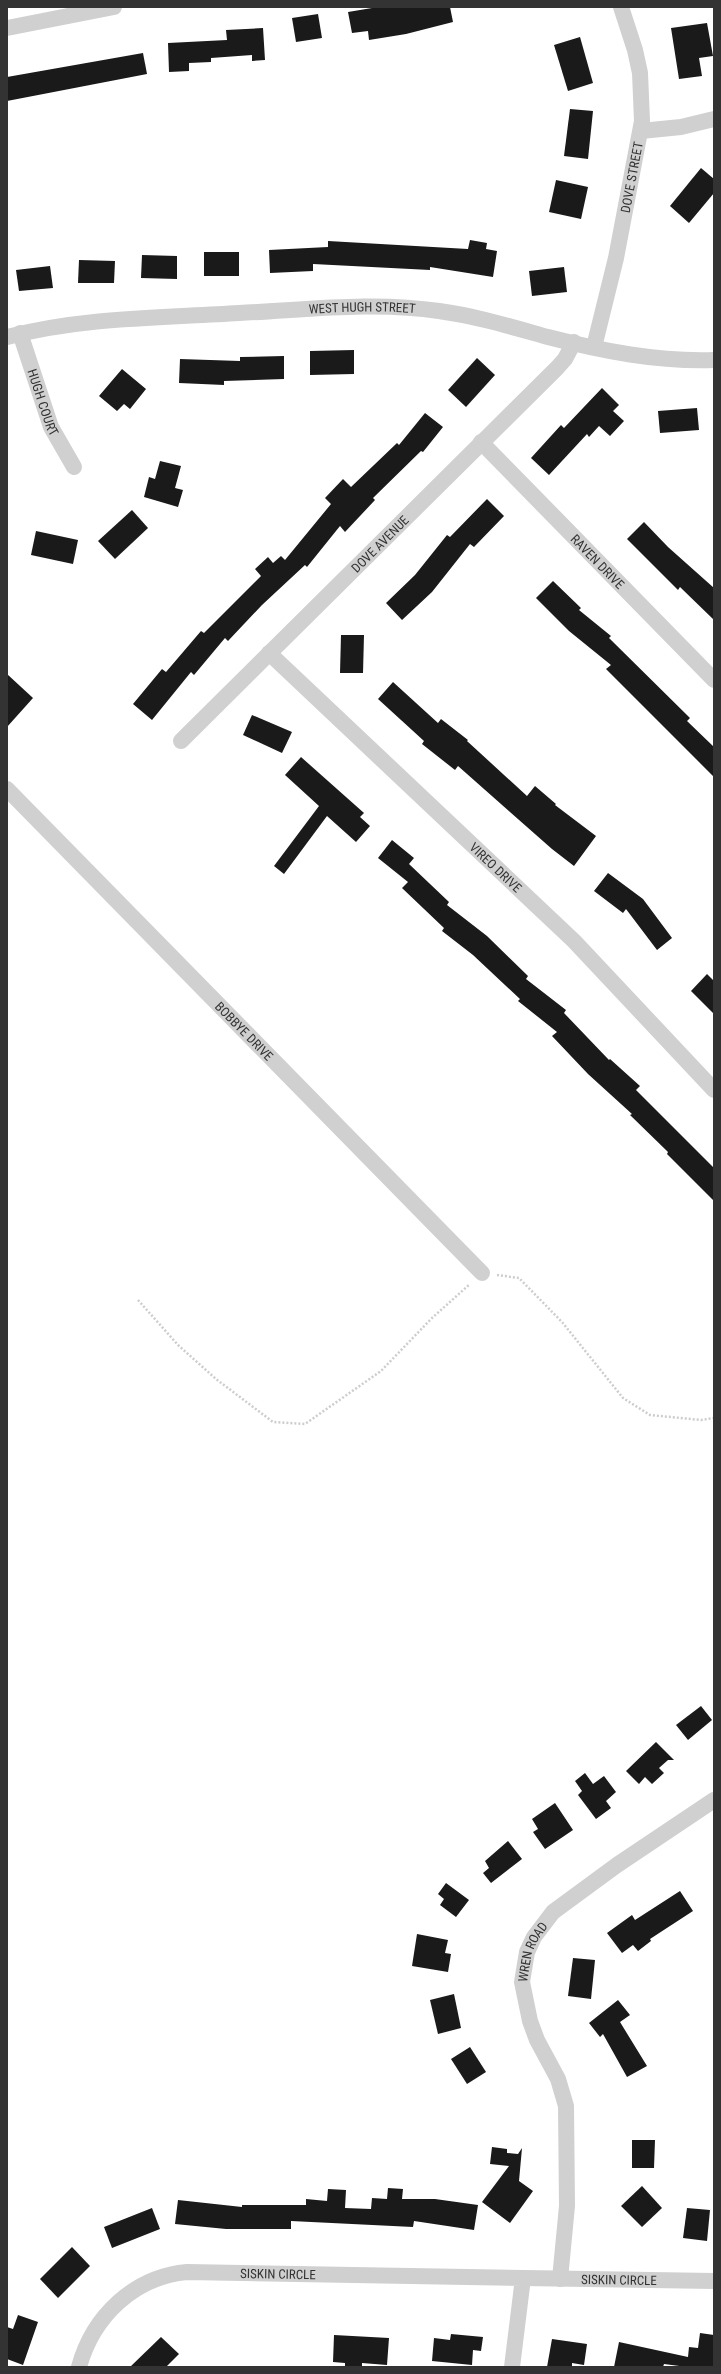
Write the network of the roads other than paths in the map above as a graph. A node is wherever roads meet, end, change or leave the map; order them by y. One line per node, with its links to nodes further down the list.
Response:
1 (114, 7): 3 (street)
2 (621, 7): 5 (street, DOVE STREET)
3 (7, 28)
4 (714, 119): 5 (street)
5 (640, 131): 8 (street, DOVE STREET)
6 (14, 335): 7 (street, WEST HUGH STREET); 11 (street, HUGH COURT)
7 (574, 342): 8 (street, WEST HUGH STREET); 10 (street, DOVE AVENUE)
8 (594, 347): 9 (street, WEST HUGH STREET)
9 (714, 360)
10 (481, 442): 12 (street, DOVE AVENUE); 13 (street, RAVEN DRIVE)
11 (74, 467)
12 (269, 653): 14 (street, DOVE AVENUE); 16 (street, VIREO DRIVE)
13 (714, 680)
14 (181, 741)
15 (7, 789): 17 (street, BOBBYE DRIVE)
16 (714, 1090)
17 (482, 1273)
18 (714, 1800): 20 (street, WREN ROAD)
19 (523, 2278): 20 (street, SISKIN CIRCLE); 22 (street, SISKIN CIRCLE); 23 (street)
20 (560, 2279): 21 (street, SISKIN CIRCLE)
21 (714, 2281)
22 (79, 2367)
23 (512, 2367)

